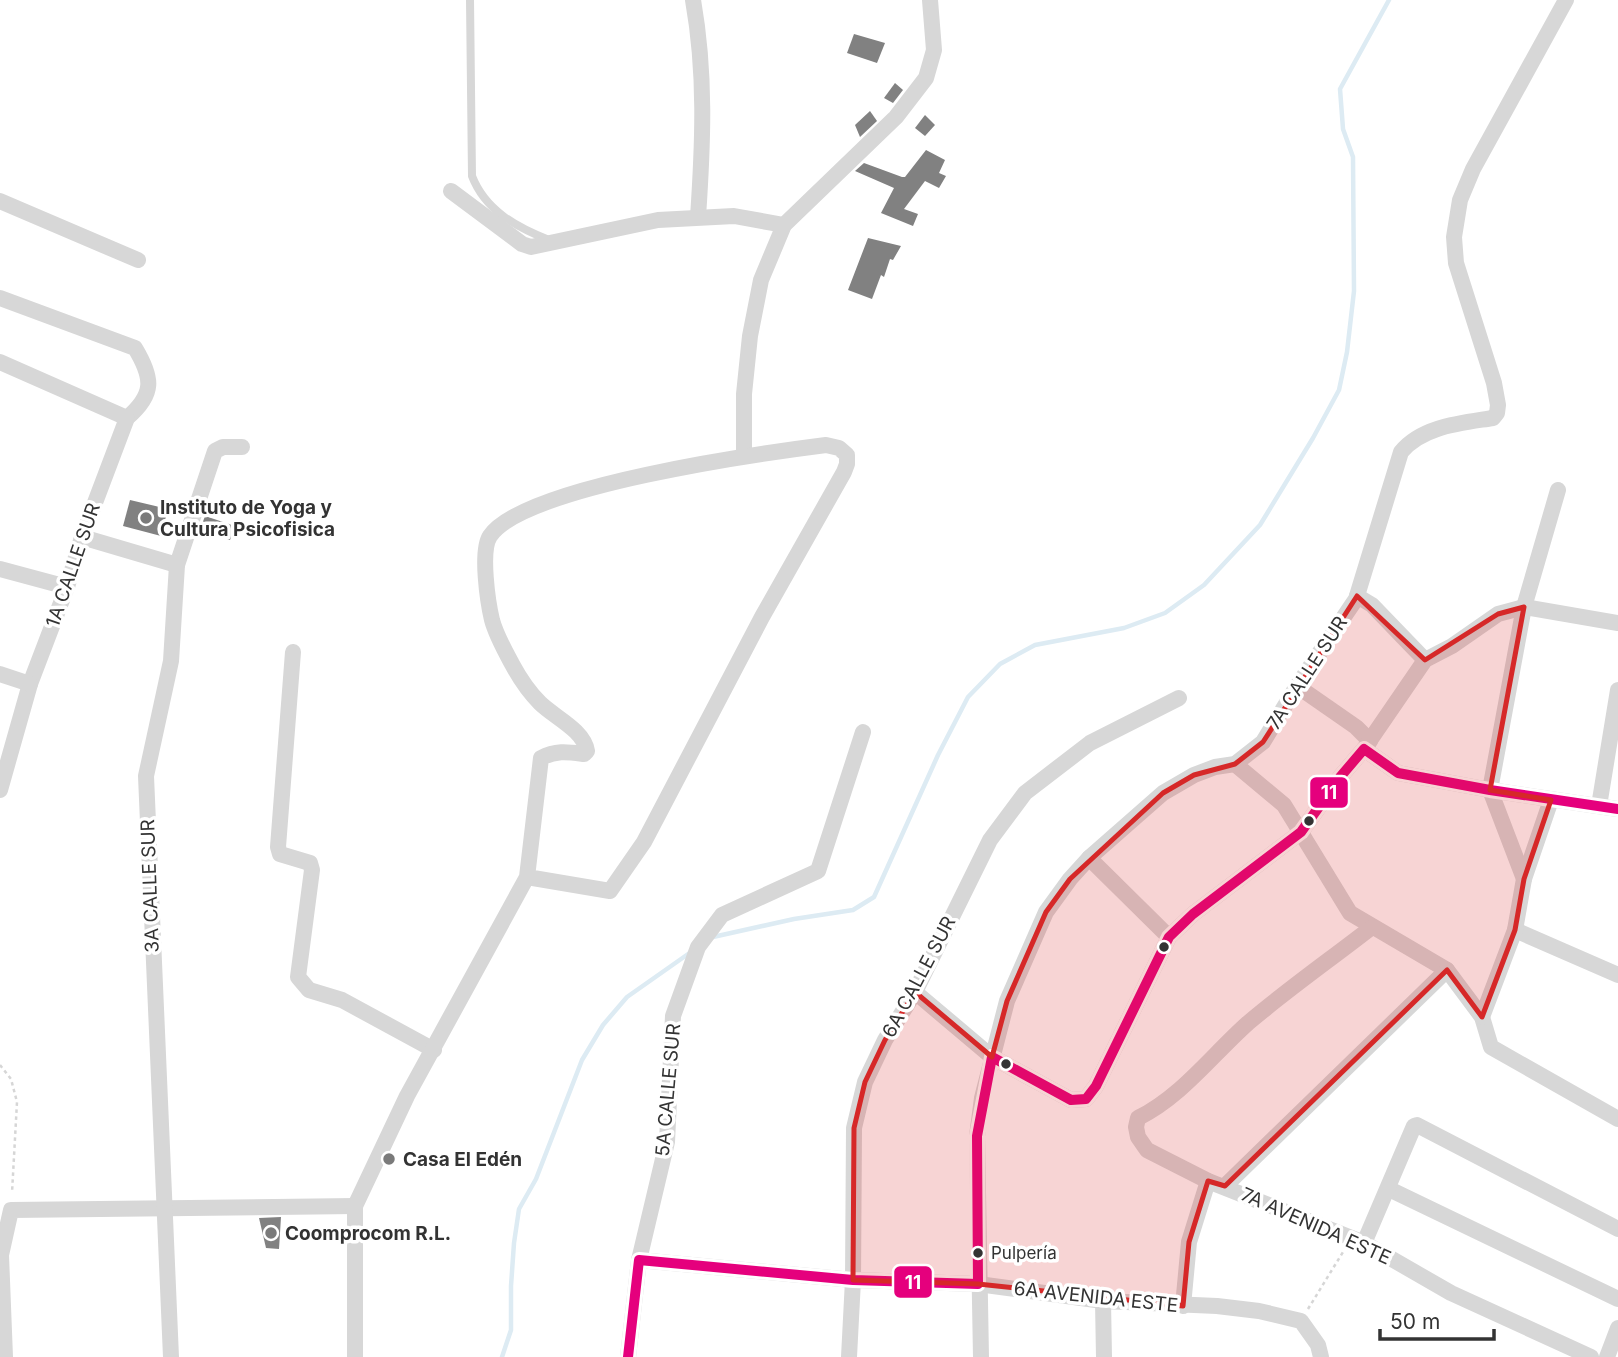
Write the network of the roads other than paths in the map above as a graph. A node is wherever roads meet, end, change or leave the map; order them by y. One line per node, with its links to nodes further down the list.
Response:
1 (470, 0): 9 (lane)
2 (693, 0): 7 (street)
3 (930, 0): 8 (street)
4 (1566, 0): 21 (street, 7A CALLE SUR)
5 (451, 191): 9 (street)
6 (0, 201): 10 (street)
7 (698, 217): 8 (street); 9 (street)
8 (784, 225): 15 (street)
9 (555, 243)
10 (138, 260)
11 (0, 298): 13 (street, 1A CALLE SUR)
12 (0, 362): 13 (street)
13 (127, 418): 17 (street, 1A CALLE SUR)
14 (242, 447): 18 (street, 3A CALLE SUR)
15 (744, 456): 41 (street); 41 (street)
16 (1558, 490): 22 (street)
17 (82, 537): 18 (street); 20 (street, 1A CALLE SUR)
18 (177, 565): 57 (street, 3A CALLE SUR)
19 (0, 569): 20 (street)
20 (67, 587): 27 (street, 1A CALLE SUR)
21 (1357, 596): 25 (street); 28 (street, 7A CALLE SUR)
22 (1524, 607): 23 (street); 25 (street); 35 (street)
23 (1618, 623)
24 (293, 652): 50 (street)
25 (1421, 665): 32 (street)
26 (0, 674): 27 (street)
27 (30, 684): 34 (street, 1A CALLE SUR)
28 (1297, 686): 32 (street); 33 (street, 7A CALLE SUR)
29 (1618, 691): 37 (street)
30 (1178, 698): 48 (street, 6A CALLE SUR)
31 (863, 732): 60 (street, 5A CALLE SUR)
32 (1367, 745): 35 (street); 39 (street)
33 (1235, 764): 39 (street); 40 (street, 7A CALLE SUR)
34 (0, 790)
35 (1490, 790): 36 (street); 42 (street)
36 (1551, 800): 37 (street); 42 (street)
37 (1599, 806): 38 (street)
38 (1618, 809)
39 (1301, 832): 43 (street); 45 (street)
40 (1089, 858): 45 (street); 51 (street, 7A CALLE SUR)
41 (527, 877): 50 (street)
42 (1524, 879): 44 (street)
43 (1372, 927): 46 (street); 53 (street, 7A AVENIDA ESTE)
44 (1515, 930): 47 (street); 49 (street)
45 (1170, 937): 51 (street)
46 (1447, 970): 49 (street); 54 (street)
47 (1618, 975)
48 (915, 992): 51 (street); 61 (street, 6A CALLE SUR)
49 (1482, 1017): 52 (street)
50 (433, 1049): 56 (street)
51 (992, 1057): 62 (street, 7A CALLE SUR)
52 (1618, 1119)
53 (1208, 1181): 54 (street, 7A AVENIDA ESTE); 65 (street)
54 (1225, 1186): 59 (street, 7A AVENIDA ESTE)
55 (1389, 1189): 58 (street); 59 (street); 63 (street)
56 (355, 1206): 57 (street); 69 (street)
57 (164, 1208): 67 (street); 68 (street, 3A CALLE SUR)
58 (1618, 1229)
59 (1357, 1241): 75 (street, 7A AVENIDA ESTE)
60 (639, 1261): 61 (street, 6A AVENIDA ESTE); 70 (street, 5A CALLE SUR)
61 (853, 1280): 62 (street, 6A AVENIDA ESTE); 71 (street, 6A CALLE SUR)
62 (978, 1284): 64 (street, 6A AVENIDA ESTE); 72 (street, 7A CALLE SUR)
63 (1618, 1299)
64 (1103, 1301): 65 (street, 6A AVENIDA ESTE); 73 (street)
65 (1183, 1306): 74 (street, 6A AVENIDA ESTE)
66 (1618, 1328): 76 (street)
67 (5, 1357)
68 (171, 1357)
69 (355, 1357)
70 (628, 1357)
71 (849, 1357)
72 (981, 1357)
73 (1104, 1357)
74 (1321, 1357)
75 (1591, 1357)
76 (1606, 1357)

